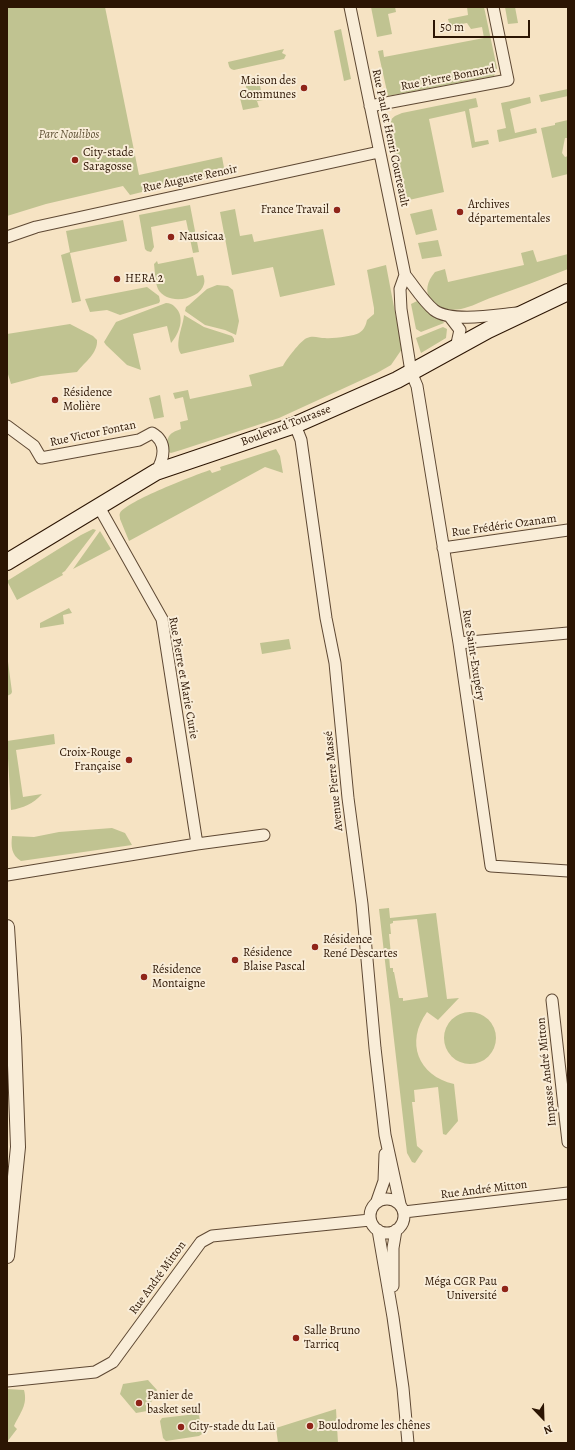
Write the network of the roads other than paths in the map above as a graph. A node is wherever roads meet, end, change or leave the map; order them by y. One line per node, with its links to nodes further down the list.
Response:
1 (350, 7): 3 (street, Rue Paul et Henri Courteault)
2 (493, 7): 3 (street, Rue Pierre Bonnard)
3 (370, 106): 4 (street, Rue Paul et Henri Courteault)
4 (379, 152): 5 (street, Rue Auguste Renoir); 6 (street, Rue Paul et Henri Courteault)
5 (7, 238)
6 (405, 275): 9 (street, Rue Paul et Henri Courteault); 11 (street, Rue Paul et Henri Courteault)
7 (568, 292): 8 (main road, Boulevard Tourasse)
8 (524, 312): 9 (street, Rue Paul et Henri Courteault); 10 (main road, Boulevard Tourasse)
9 (450, 317): 10 (street)
10 (456, 348): 11 (main road, Boulevard Tourasse)
11 (411, 372): 12 (main road, Boulevard Tourasse); 17 (street, Rue Saint-Exupéry)
12 (295, 425): 14 (main road, Boulevard Tourasse); 28 (street, Avenue Pierre Massé)
13 (7, 426): 14 (street, Rue Victor Fontan)
14 (156, 472): 15 (main road, Boulevard Tourasse)
15 (99, 506): 18 (main road, Boulevard Tourasse); 22 (street, Rue Pierre et Marie Curie)
16 (568, 530): 17 (street, Rue Frédéric Ozanam)
17 (443, 548): 20 (street, Rue Saint-Exupéry)
18 (7, 562)
19 (568, 633): 20 (street)
20 (459, 643): 23 (street, Rue Saint-Exupéry)
21 (264, 836): 22 (street)
22 (197, 844): 24 (street)
23 (568, 871)
24 (7, 875)
25 (7, 928): 27 (street)
26 (552, 1000): 29 (street, Impasse André Mitton)
27 (11, 1038): 36 (street)
28 (385, 1135): 31 (street, Avenue Pierre Massé); 32 (street, Avenue Pierre Massé)
29 (568, 1142)
30 (568, 1193): 32 (street, Rue André Mitton)
31 (378, 1202): 32 (street); 33 (street)
32 (402, 1208): 35 (street)
33 (370, 1220): 34 (street); 38 (street, Rue André Mitton)
34 (378, 1230): 35 (street); 37 (street)
35 (396, 1230): 37 (street)
36 (7, 1256)
37 (393, 1317): 39 (street)
38 (7, 1380)
39 (408, 1443)

